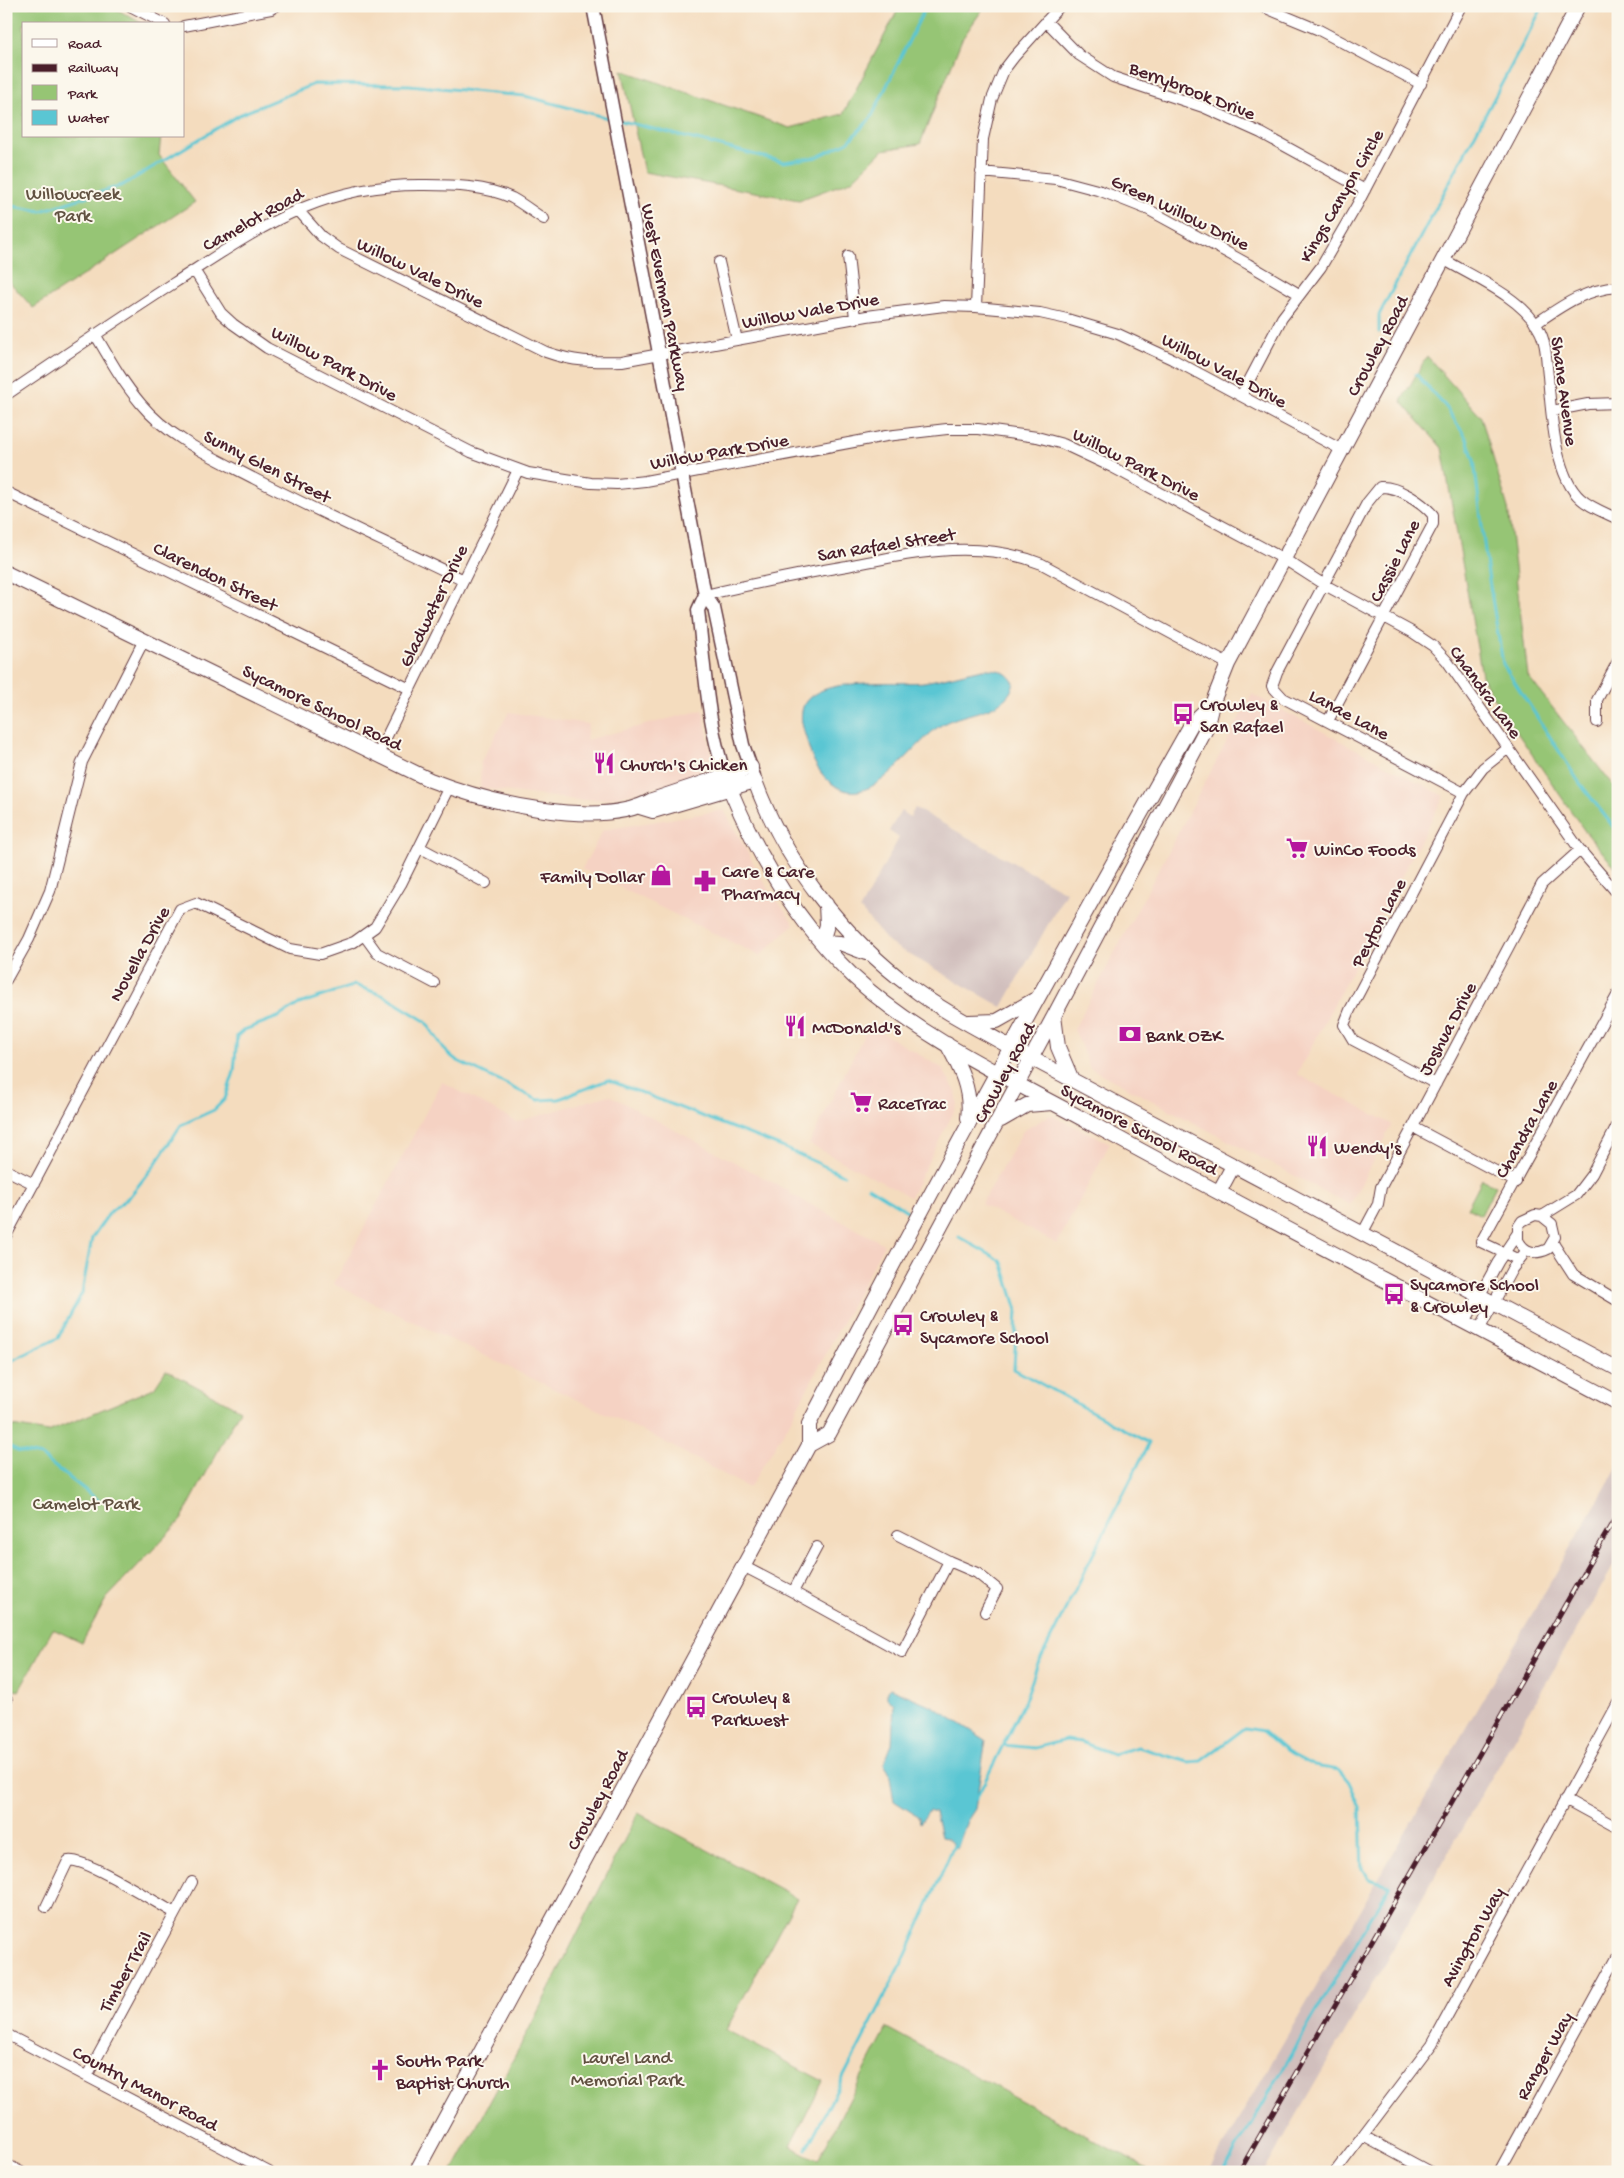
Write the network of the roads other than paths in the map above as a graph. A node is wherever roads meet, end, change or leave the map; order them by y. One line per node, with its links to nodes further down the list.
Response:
1 (130, 6): 9 (street)
2 (276, 6): 10 (street)
3 (593, 6): 27 (street, West Everman Parkway)
4 (1060, 6): 8 (street)
5 (1261, 6): 11 (street)
6 (1461, 6): 11 (street, Kings Canyon Circle)
7 (1578, 6): 17 (main road, Crowley Road)
8 (1046, 21): 12 (street); 13 (street, Berrybrook Drive)
9 (161, 22)
10 (185, 26)
11 (1421, 84): 13 (street, Kings Canyon Circle)
12 (981, 172): 21 (street, Green Willow Drive); 22 (street)
13 (1365, 190): 21 (street, Kings Canyon Circle)
14 (297, 209): 15 (street, Camelot Road); 19 (street, Camelot Road); 27 (street, Willow Vale Drive)
15 (544, 219)
16 (848, 256): 23 (street)
17 (1444, 259): 24 (street, Shane Avenue); 32 (main road, Crowley Road)
18 (719, 262): 26 (street)
19 (194, 270): 25 (street, Camelot Road); 33 (street, Willow Park Drive)
20 (1618, 287): 24 (street)
21 (1299, 294): 29 (street, Kings Canyon Circle)
22 (976, 307): 23 (street, Willow Vale Drive); 29 (street, Willow Vale Drive)
23 (855, 318): 26 (street, Willow Vale Drive)
24 (1535, 324): 31 (street, Shane Avenue)
25 (95, 334): 28 (street, Camelot Road); 39 (street, Sunny Glen Street)
26 (737, 340): 27 (street, Willow Vale Drive)
27 (659, 355): 34 (street, West Everman Parkway)
28 (6, 395)
29 (1241, 396): 32 (street, Willow Vale Drive)
30 (1618, 403): 31 (street)
31 (1552, 411): 36 (street, Shane Avenue)
32 (1342, 450): 37 (main road, Crowley Road)
33 (518, 470): 34 (street, Willow Park Drive); 39 (street, Gladwater Drive)
34 (682, 475): 37 (street, Willow Park Drive); 41 (street, West Everman Parkway)
35 (6, 492): 46 (street, Clarendon Street)
36 (1618, 519)
37 (1284, 559): 40 (street, Chandra Lane); 45 (main road, Crowley Road)
38 (6, 572): 43 (main road, Sycamore School Road)
39 (464, 580): 46 (street, Gladwater Drive)
40 (1323, 584): 42 (street, Chandra Lane); 42 (street, Cassie Lane); 48 (street, Lanae Lane)
41 (705, 595): 45 (street, San Rafael Street); 53 (street, West Everman Parkway); 54 (street, West Everman Parkway)
42 (1384, 616): 48 (street, Cassie Lane); 51 (street, Chandra Lane)
43 (144, 640): 52 (main road, Sycamore School Road); 68 (street)
44 (1618, 661): 49 (street)
45 (1228, 664): 47 (main road, Crowley Road)
46 (410, 689): 52 (street, Gladwater Drive)
47 (1212, 704): 50 (main road, Crowley Road); 60 (main road, Crowley Road)
48 (1328, 721): 57 (street, Lanae Lane)
49 (1597, 722)
50 (1178, 748): 60 (main road); 71 (main road, Crowley Road)
51 (1507, 749): 57 (street, Peyton Lane); 61 (street, Chandra Lane)
52 (378, 754): 55 (main road, Sycamore School Road)
53 (753, 774): 54 (main road, Sycamore School Road); 56 (main road, Sycamore School Road); 64 (main road, Sycamore School Road)
54 (725, 776): 56 (street, West Everman Parkway); 58 (main road, Sycamore School Road)
55 (449, 787): 58 (main road, Sycamore School Road); 59 (street, Novella Drive)
56 (730, 789): 58 (main road, Sycamore School Road); 66 (main road, Sycamore School Road)
57 (1464, 793): 80 (street, Peyton Lane)
58 (640, 807)
59 (419, 848): 62 (street); 65 (street, Novella Drive)
60 (1143, 848): 72 (main road, Crowley Road)
61 (1580, 850): 63 (street, Chandra Lane); 80 (street, Joshua Drive)
62 (486, 883)
63 (1618, 894)
64 (826, 903): 66 (main road); 67 (main road, Sycamore School Road)
65 (364, 935): 69 (street); 89 (street, Novella Drive)
66 (822, 942): 67 (main road); 74 (main road, Sycamore School Road)
67 (876, 959): 73 (main road, Sycamore School Road)
68 (6, 980)
69 (434, 983)
70 (1618, 994): 88 (street, Chandra Lane)
71 (1035, 1000): 73 (main road); 75 (main road, Crowley Road)
72 (1054, 1016): 76 (main road, Crowley Road); 78 (main road)
73 (963, 1021): 75 (main road, Sycamore School Road)
74 (947, 1044): 77 (main road, Sycamore School Road); 84 (main road)
75 (1010, 1047): 76 (main road, Sycamore School Road); 77 (main road, Crowley Road)
76 (1031, 1058): 78 (main road, Sycamore School Road); 79 (main road, Crowley Road)
77 (996, 1071): 79 (main road, Sycamore School Road); 84 (main road, Crowley Road)
78 (1072, 1080): 86 (main road, Sycamore School Road)
79 (1018, 1083): 81 (main road, Sycamore School Road); 82 (main road, Crowley Road)
80 (1436, 1084): 85 (street, Joshua Drive)
81 (1054, 1103): 82 (main road); 90 (main road, Sycamore School Road)
82 (998, 1122): 106 (main road, Crowley Road)
83 (1618, 1124): 91 (street)
84 (967, 1125): 106 (main road, Crowley Road)
85 (1413, 1127): 88 (street); 92 (street, Joshua Drive)
86 (1233, 1166): 90 (main road); 92 (main road, Sycamore School Road)
87 (6, 1170): 89 (street)
88 (1516, 1182): 97 (street, Chandra Lane)
89 (34, 1184): 94 (street, Novella Drive)
90 (1219, 1192): 102 (main road, Sycamore School Road)
91 (1542, 1216): 93 (street); 95 (street)
92 (1362, 1234): 99 (main road, Sycamore School Road)
93 (1517, 1234): 96 (street); 97 (street)
94 (6, 1236)
95 (1552, 1243): 96 (street); 100 (street)
96 (1526, 1250): 98 (street)
97 (1505, 1253): 98 (street, Chandra Lane); 99 (street)
98 (1519, 1260): 101 (street)
99 (1480, 1296): 101 (main road, Sycamore School Road); 102 (street)
100 (1618, 1300)
101 (1493, 1303): 103 (street); 104 (main road, Sycamore School Road)
102 (1465, 1322): 103 (main road, Sycamore School Road)
103 (1479, 1330): 105 (main road, Sycamore School Road)
104 (1618, 1369)
105 (1618, 1403)
106 (808, 1445): 110 (main road, Crowley Road)
107 (898, 1535): 109 (street)
108 (817, 1547): 111 (street)
109 (949, 1561): 111 (street); 112 (street)
110 (743, 1566): 111 (street); 126 (main road, Crowley Road)
111 (793, 1592)
112 (985, 1612)
113 (1618, 1703): 114 (street, Avington Way)
114 (1565, 1799): 115 (street); 122 (street, Avington Way)
115 (1618, 1828)
116 (192, 1882): 118 (street, Timber Trail)
117 (46, 1906): 118 (street)
118 (175, 1913): 121 (street, Timber Trail)
119 (1618, 1954): 129 (street, Ranger Way)
120 (6, 2034): 121 (street, Country Manor Road)
121 (87, 2076): 125 (street, Country Manor Road)
122 (1363, 2136): 127 (street, Avington Way); 128 (street)
123 (6, 2164): 124 (street)
124 (21, 2172)
125 (269, 2172)
126 (416, 2172)
127 (1335, 2172)
128 (1430, 2172)
129 (1499, 2172)

